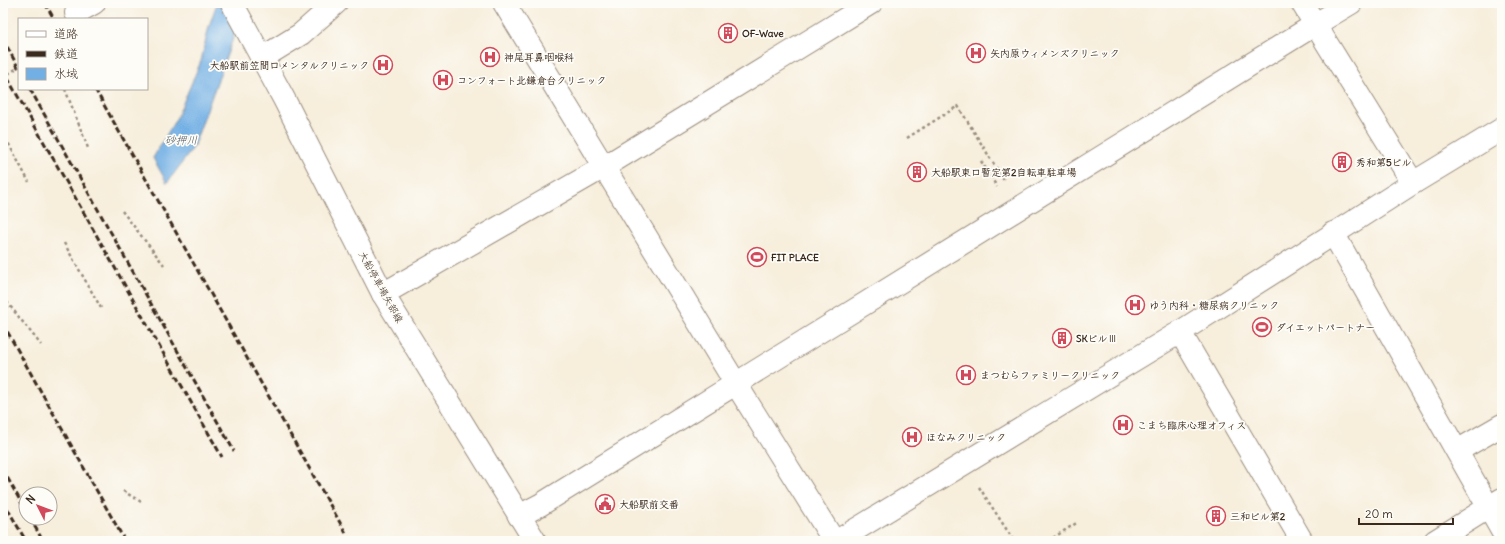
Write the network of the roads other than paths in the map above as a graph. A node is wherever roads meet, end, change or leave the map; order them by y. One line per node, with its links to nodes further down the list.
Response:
1 (232, 3): 8 (street, 大船停車場矢部線)
2 (336, 3): 8 (street)
3 (504, 3): 10 (street)
4 (871, 3): 10 (street)
5 (1302, 3): 7 (street)
6 (1351, 3): 7 (street)
7 (1316, 24): 11 (street); 15 (street)
8 (262, 58): 13 (street, 大船停車場矢部線)
9 (1502, 129): 11 (street)
10 (604, 167): 13 (street); 15 (street)
11 (1414, 183): 12 (street)
12 (1333, 233): 14 (street); 17 (street)
13 (383, 294): 19 (street, 大船停車場矢部線)
14 (1180, 332): 23 (street); 24 (street)
15 (736, 384): 19 (street); 22 (street)
16 (1502, 424): 17 (street)
17 (1457, 451): 18 (street)
18 (1495, 503): 20 (street); 25 (street)
19 (519, 516): 21 (street, 大船停車場矢部線)
20 (1502, 531)
21 (535, 541)
22 (834, 541)
23 (837, 541)
24 (1302, 541)
25 (1435, 541)

